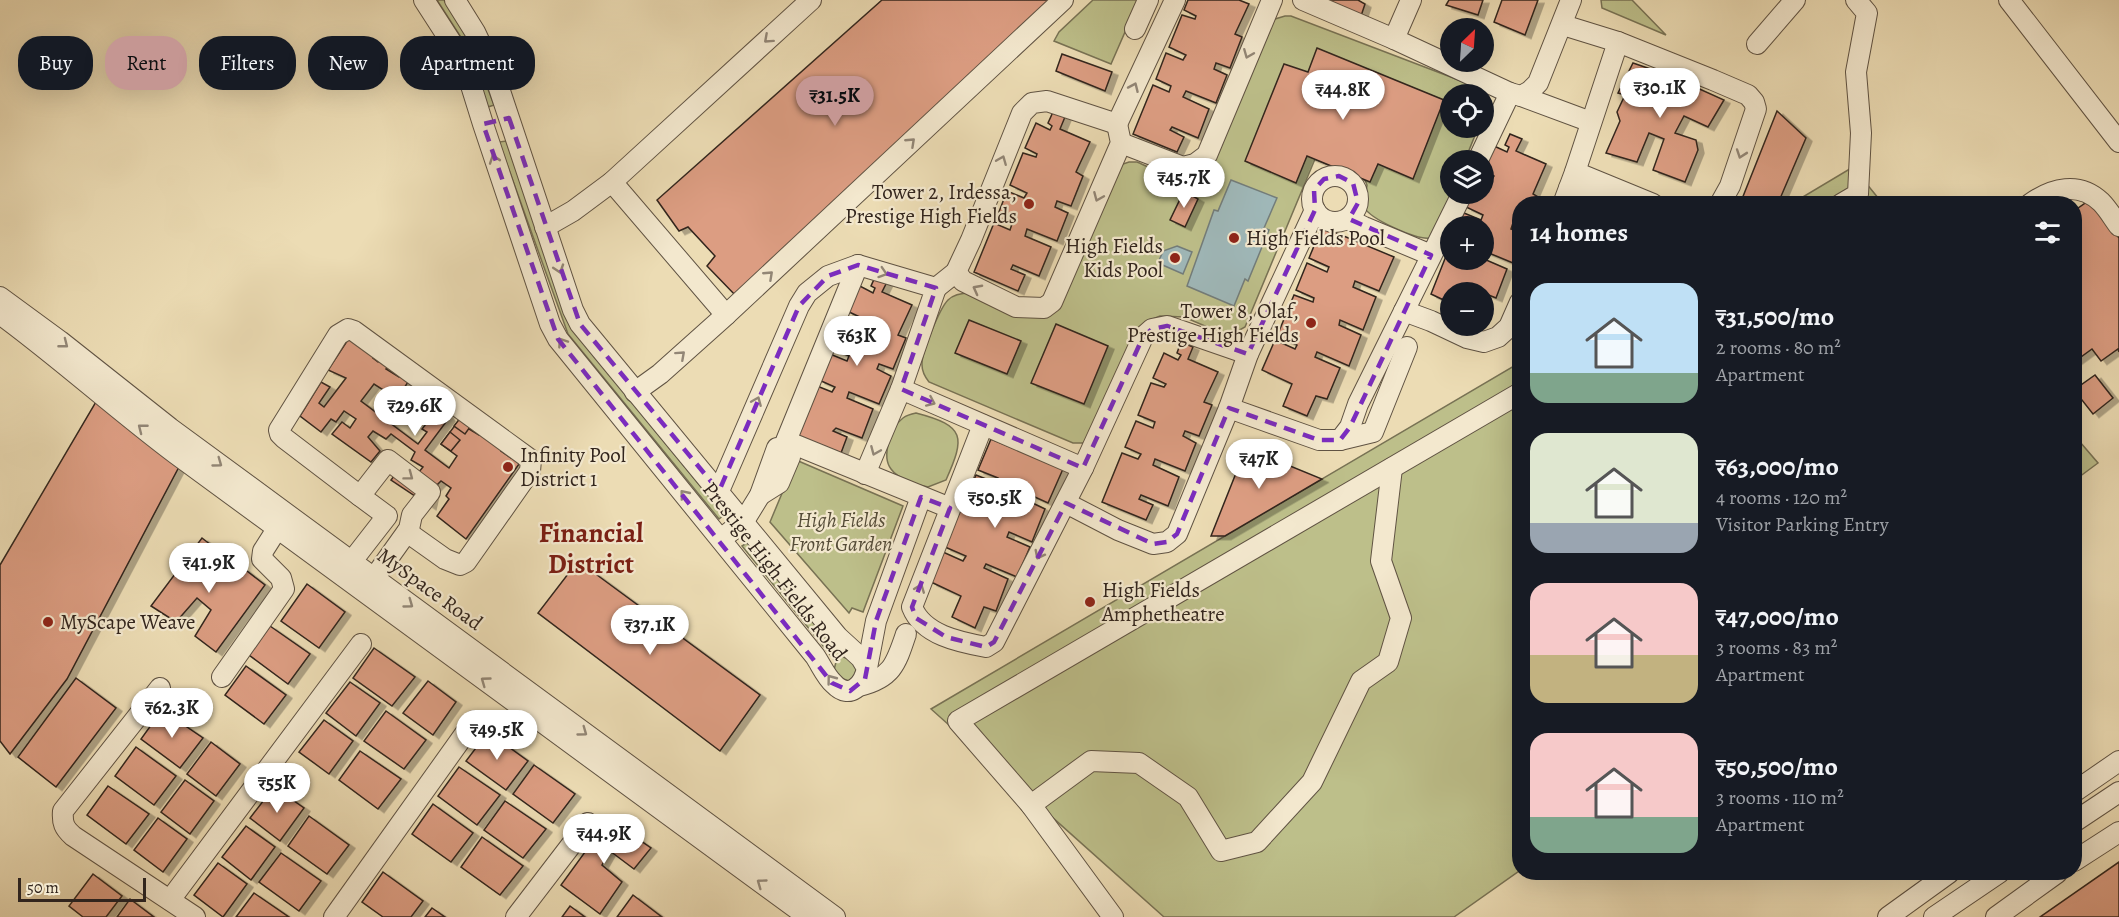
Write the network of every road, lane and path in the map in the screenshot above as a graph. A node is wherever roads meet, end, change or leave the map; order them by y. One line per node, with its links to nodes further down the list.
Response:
1 (424, 0): 22 (street, Prestige High Fields Road)
2 (455, 0): 20 (street, Prestige High Fields Road)
3 (812, 0): 26 (street, one-way to 26)
4 (1063, 0): 45 (street, one-way to 4)
5 (1148, 0): 15 (street)
6 (1174, 0): 23 (street, one-way to 6)
7 (1272, 0): 23 (street, one-way to 23)
8 (1303, 0): 16 (street)
9 (1411, 0): 16 (street)
10 (1571, 0): 14 (street)
11 (1795, 0): 18 (street)
12 (1856, 0): 31 (street)
13 (2009, 0): 24 (street)
14 (1563, 25): 17 (street); 19 (street)
15 (1135, 29)
16 (1394, 39): 19 (street)
17 (1617, 42): 21 (street); 30 (street, one-way to 30)
18 (1757, 44)
19 (1516, 95): 21 (street); 25 (street)
20 (509, 117): 22 (street); 37 (street, Prestige High Fields Road)
21 (1591, 122): 27 (street)
22 (483, 124): 67 (street, Prestige High Fields Road, one-way to 22)
23 (1119, 134): 40 (street, one-way to 23); 40 (street, one-way to 40)
24 (2119, 142)
25 (1484, 150)
26 (612, 182): 37 (street); 45 (street)
27 (1569, 188): 28 (street); 29 (street)
28 (1588, 196)
29 (1611, 196)
30 (1724, 196)
31 (1855, 196)
32 (2042, 196): 36 (street)
33 (1457, 204): 38 (street)
34 (1315, 210): 35 (street); 35 (street); 48 (street)
35 (1348, 219): 38 (street)
36 (2119, 226)
37 (546, 227): 50 (street, Prestige High Fields Road, one-way to 50)
38 (1431, 255): 43 (street)
39 (858, 265): 41 (street, one-way to 41); 58 (street); 59 (street, one-way to 39)
40 (956, 272): 41 (street)
41 (936, 288): 49 (street)
42 (0, 297): 68 (street, MySpace Road, one-way to 68)
43 (1404, 311): 46 (street); 54 (street)
44 (0, 314): 65 (street, MySpace Road, one-way to 44)
45 (726, 315): 50 (street, one-way to 45)
46 (1512, 320)
47 (1407, 347): 54 (street)
48 (1248, 354): 52 (street); 56 (street)
49 (901, 389): 53 (street, one-way to 53); 58 (street, one-way to 58)
50 (635, 392): 59 (street, Prestige High Fields Road)
51 (1512, 398): 57 (street)
52 (1229, 408): 54 (street); 62 (street)
53 (983, 425): 56 (street); 63 (street)
54 (1340, 440)
55 (784, 452): 64 (street)
56 (1083, 468): 62 (street)
57 (1392, 468): 81 (street); 81 (street)
58 (865, 474): 61 (street)
59 (719, 490): 64 (street, Prestige High Fields Road)
60 (360, 496): 66 (street, one-way to 66); 66 (street); 69 (street)
61 (921, 497): 63 (street); 73 (street)
62 (1066, 503): 63 (street, one-way to 63)
63 (950, 508)
64 (744, 521): 67 (street); 73 (street, Prestige High Fields Road)
65 (277, 529): 68 (street, MySpace Road); 74 (street)
66 (407, 532): 70 (street)
67 (721, 539): 75 (street, Prestige High Fields Road, one-way to 67)
68 (314, 545): 69 (street, MySpace Road); 93 (street, MySpace Road, one-way to 68)
69 (352, 561): 70 (street, MySpace Road)
70 (374, 578): 94 (street, MySpace Road, one-way to 94)
71 (906, 634): 75 (street)
72 (361, 644): 89 (street)
73 (867, 668): 75 (street, Prestige High Fields Road)
74 (222, 677)
75 (859, 686)
76 (160, 688): 89 (street)
77 (474, 721): 91 (street)
78 (2119, 761): 79 (street)
79 (2082, 786)
80 (2119, 792): 82 (street)
81 (1031, 805): 95 (street)
82 (2082, 817)
83 (588, 824): 92 (street)
84 (2119, 832): 85 (street)
85 (2082, 856)
86 (1939, 880): 96 (street)
87 (1989, 880): 97 (street)
88 (2047, 880): 98 (street)
89 (170, 900): 90 (street)
90 (195, 917)
91 (334, 917)
92 (516, 917)
93 (808, 917)
94 (835, 917)
95 (1113, 917)
96 (1888, 917)
97 (1934, 917)
98 (1996, 917)

